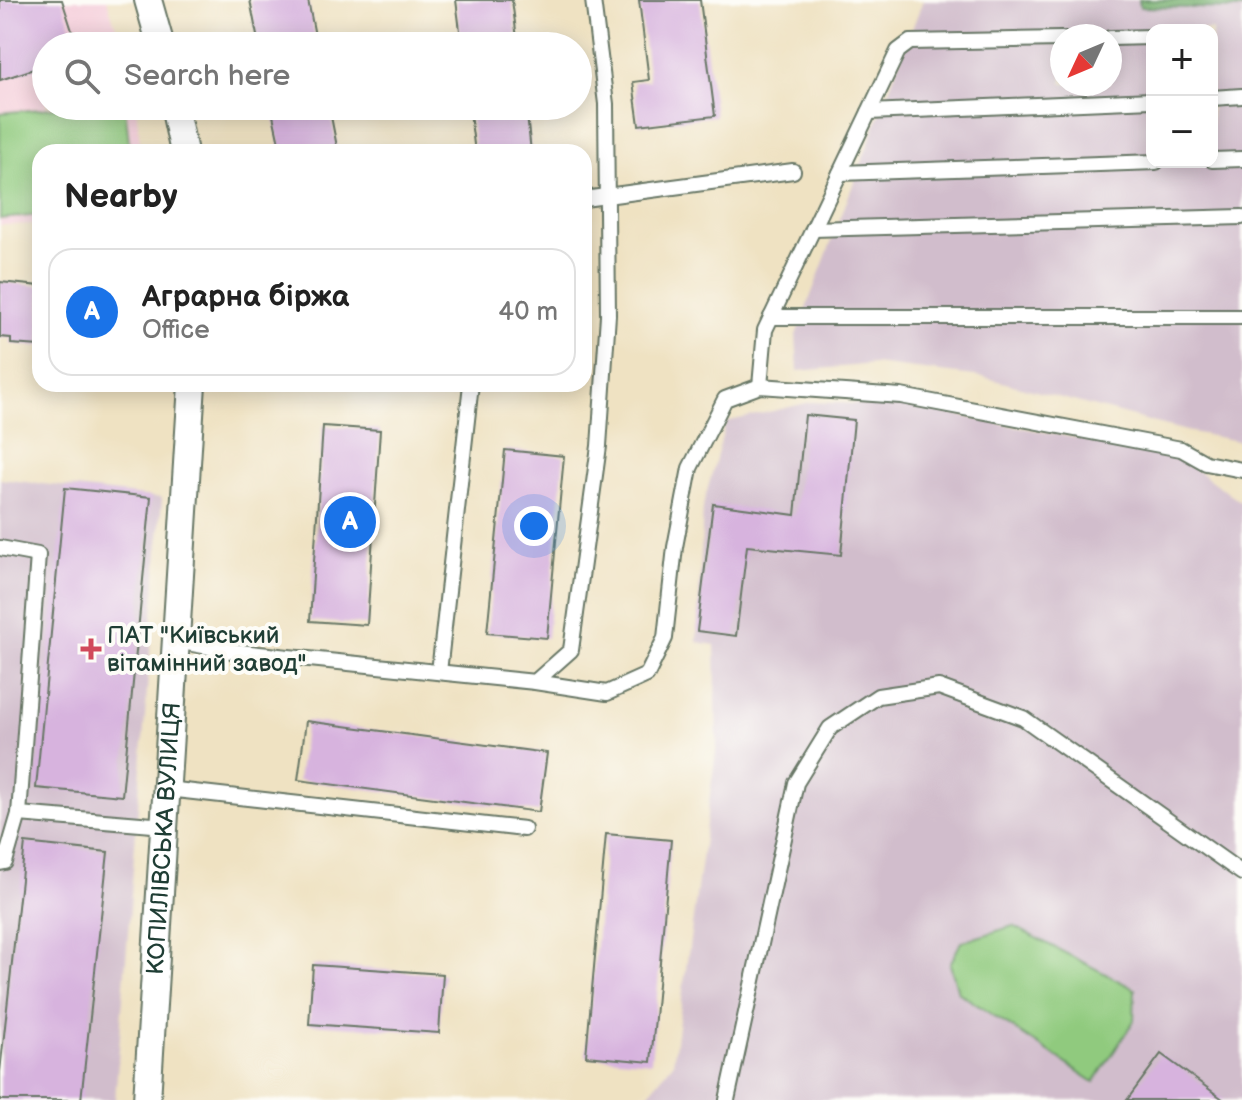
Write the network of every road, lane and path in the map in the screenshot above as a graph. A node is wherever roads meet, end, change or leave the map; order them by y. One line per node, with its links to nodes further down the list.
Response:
1 (148, 0): 3 (street)
2 (593, 0): 18 (lane)
3 (157, 32)
4 (1146, 37): 5 (lane)
5 (1122, 38)
6 (1050, 39): 10 (lane)
7 (1242, 96): 8 (lane)
8 (1218, 98)
9 (1146, 100): 10 (lane)
10 (869, 112): 17 (lane)
11 (177, 120): 12 (street)
12 (182, 144)
13 (1242, 159): 14 (lane)
14 (1218, 160)
15 (1146, 162): 17 (lane)
16 (793, 171): 18 (lane)
17 (840, 173): 21 (lane)
18 (606, 196): 19 (lane); 31 (lane)
19 (592, 198)
20 (1242, 217): 21 (lane)
21 (813, 229): 22 (lane)
22 (771, 317): 23 (lane); 24 (lane)
23 (1242, 317)
24 (760, 386): 27 (lane); 31 (lane)
25 (192, 392): 29 (street, КОПИЛІВСЬКА ВУЛИЦЯ)
26 (470, 392): 30 (lane)
27 (1242, 470)
28 (0, 548): 33 (lane)
29 (176, 641): 30 (lane); 32 (street, КОПИЛІВСЬКА ВУЛИЦЯ)
30 (439, 672): 31 (lane)
31 (535, 682)
32 (167, 789): 34 (street, КОПИЛІВСЬКА ВУЛИЦЯ); 35 (lane)
33 (19, 814): 34 (lane); 36 (lane)
34 (165, 826): 38 (street, КОПИЛІВСЬКА ВУЛИЦЯ)
35 (524, 829)
36 (0, 863)
37 (1242, 873): 39 (lane)
38 (147, 1100)
39 (727, 1100)

